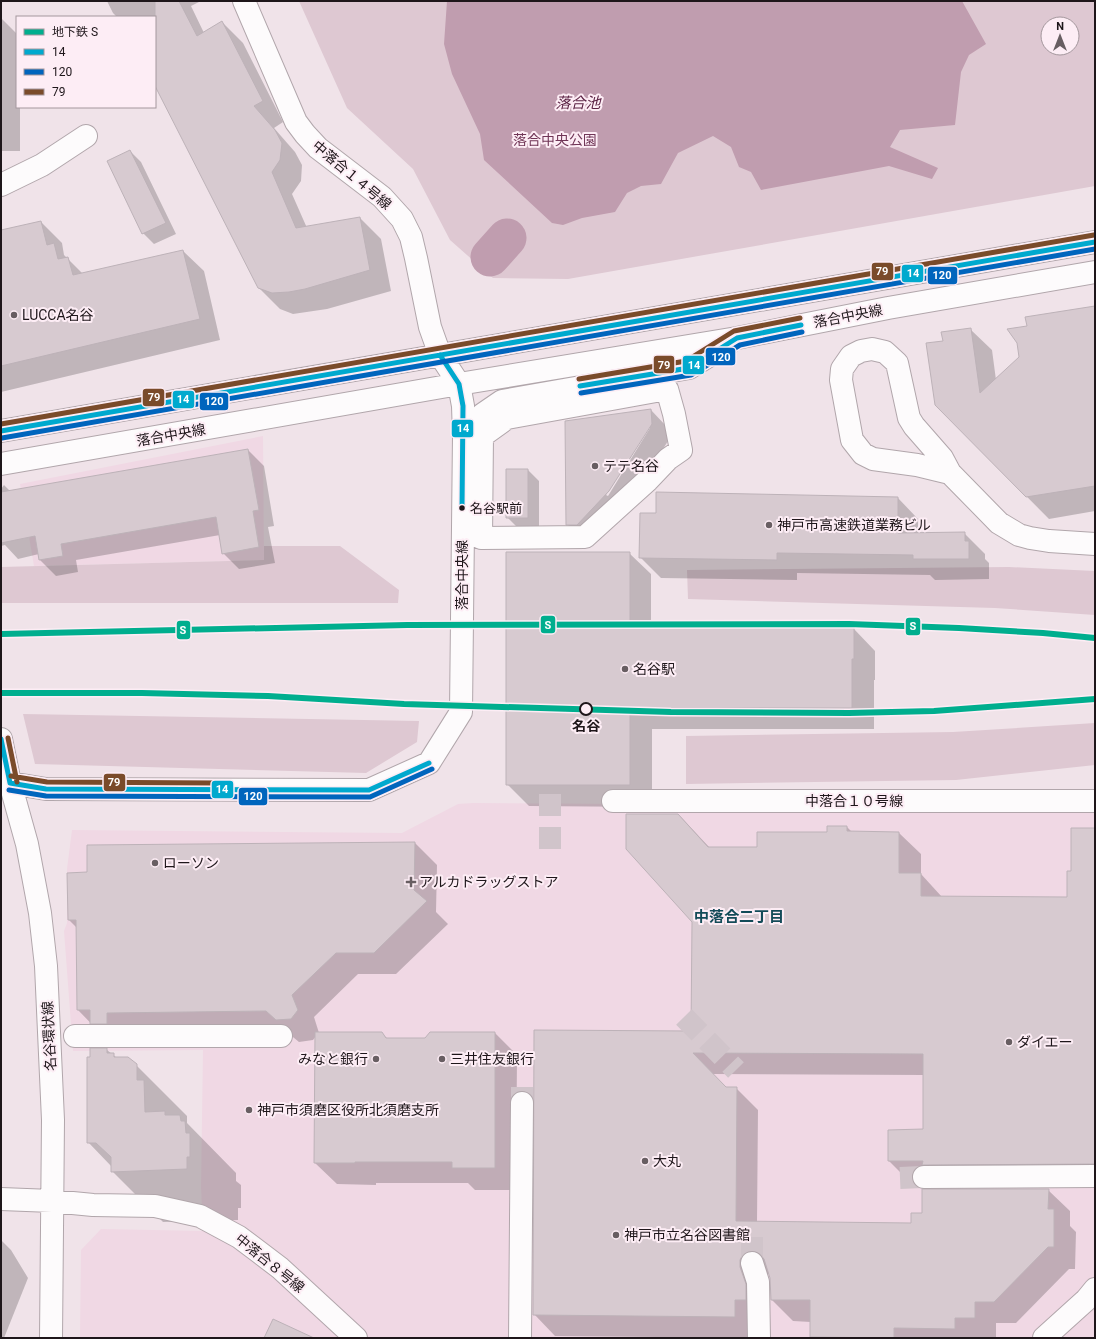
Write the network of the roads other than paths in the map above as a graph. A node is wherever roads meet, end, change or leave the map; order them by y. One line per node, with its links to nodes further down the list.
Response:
1 (244, 1): 7 (street, 中落合１４号線)
2 (86, 136): 3 (street)
3 (1, 185)
4 (1095, 242): 7 (street)
5 (1095, 272): 6 (street, 落合中央線)
6 (737, 338): 8 (street, 落合中央線); 10 (street)
7 (440, 355): 8 (street, 中落合１４号線); 9 (street)
8 (459, 384): 10 (street, 落合中央線); 11 (street, 落合中央線)
9 (1, 431)
10 (464, 435): 16 (street, 落合中央線)
11 (1, 464)
12 (950, 473): 12 (street); 13 (street)
13 (1095, 544)
14 (551, 545): 14 (street)
15 (1, 739): 16 (street, 名谷環状線)
16 (6, 777): 25 (street, 名谷環状線)
17 (613, 801): 18 (street, 中落合１０号線)
18 (1095, 801)
19 (75, 1036): 20 (street)
20 (281, 1036)
21 (522, 1103): 30 (street)
22 (1095, 1176): 23 (street)
23 (924, 1177)
24 (1, 1199): 25 (street, 中落合８号線)
25 (52, 1201): 28 (street, 名谷環状線); 29 (street, 中落合８号線)
26 (752, 1263): 31 (street)
27 (1095, 1289): 32 (street)
28 (51, 1338)
29 (356, 1338)
30 (520, 1338)
31 (759, 1338)
32 (1044, 1338)

